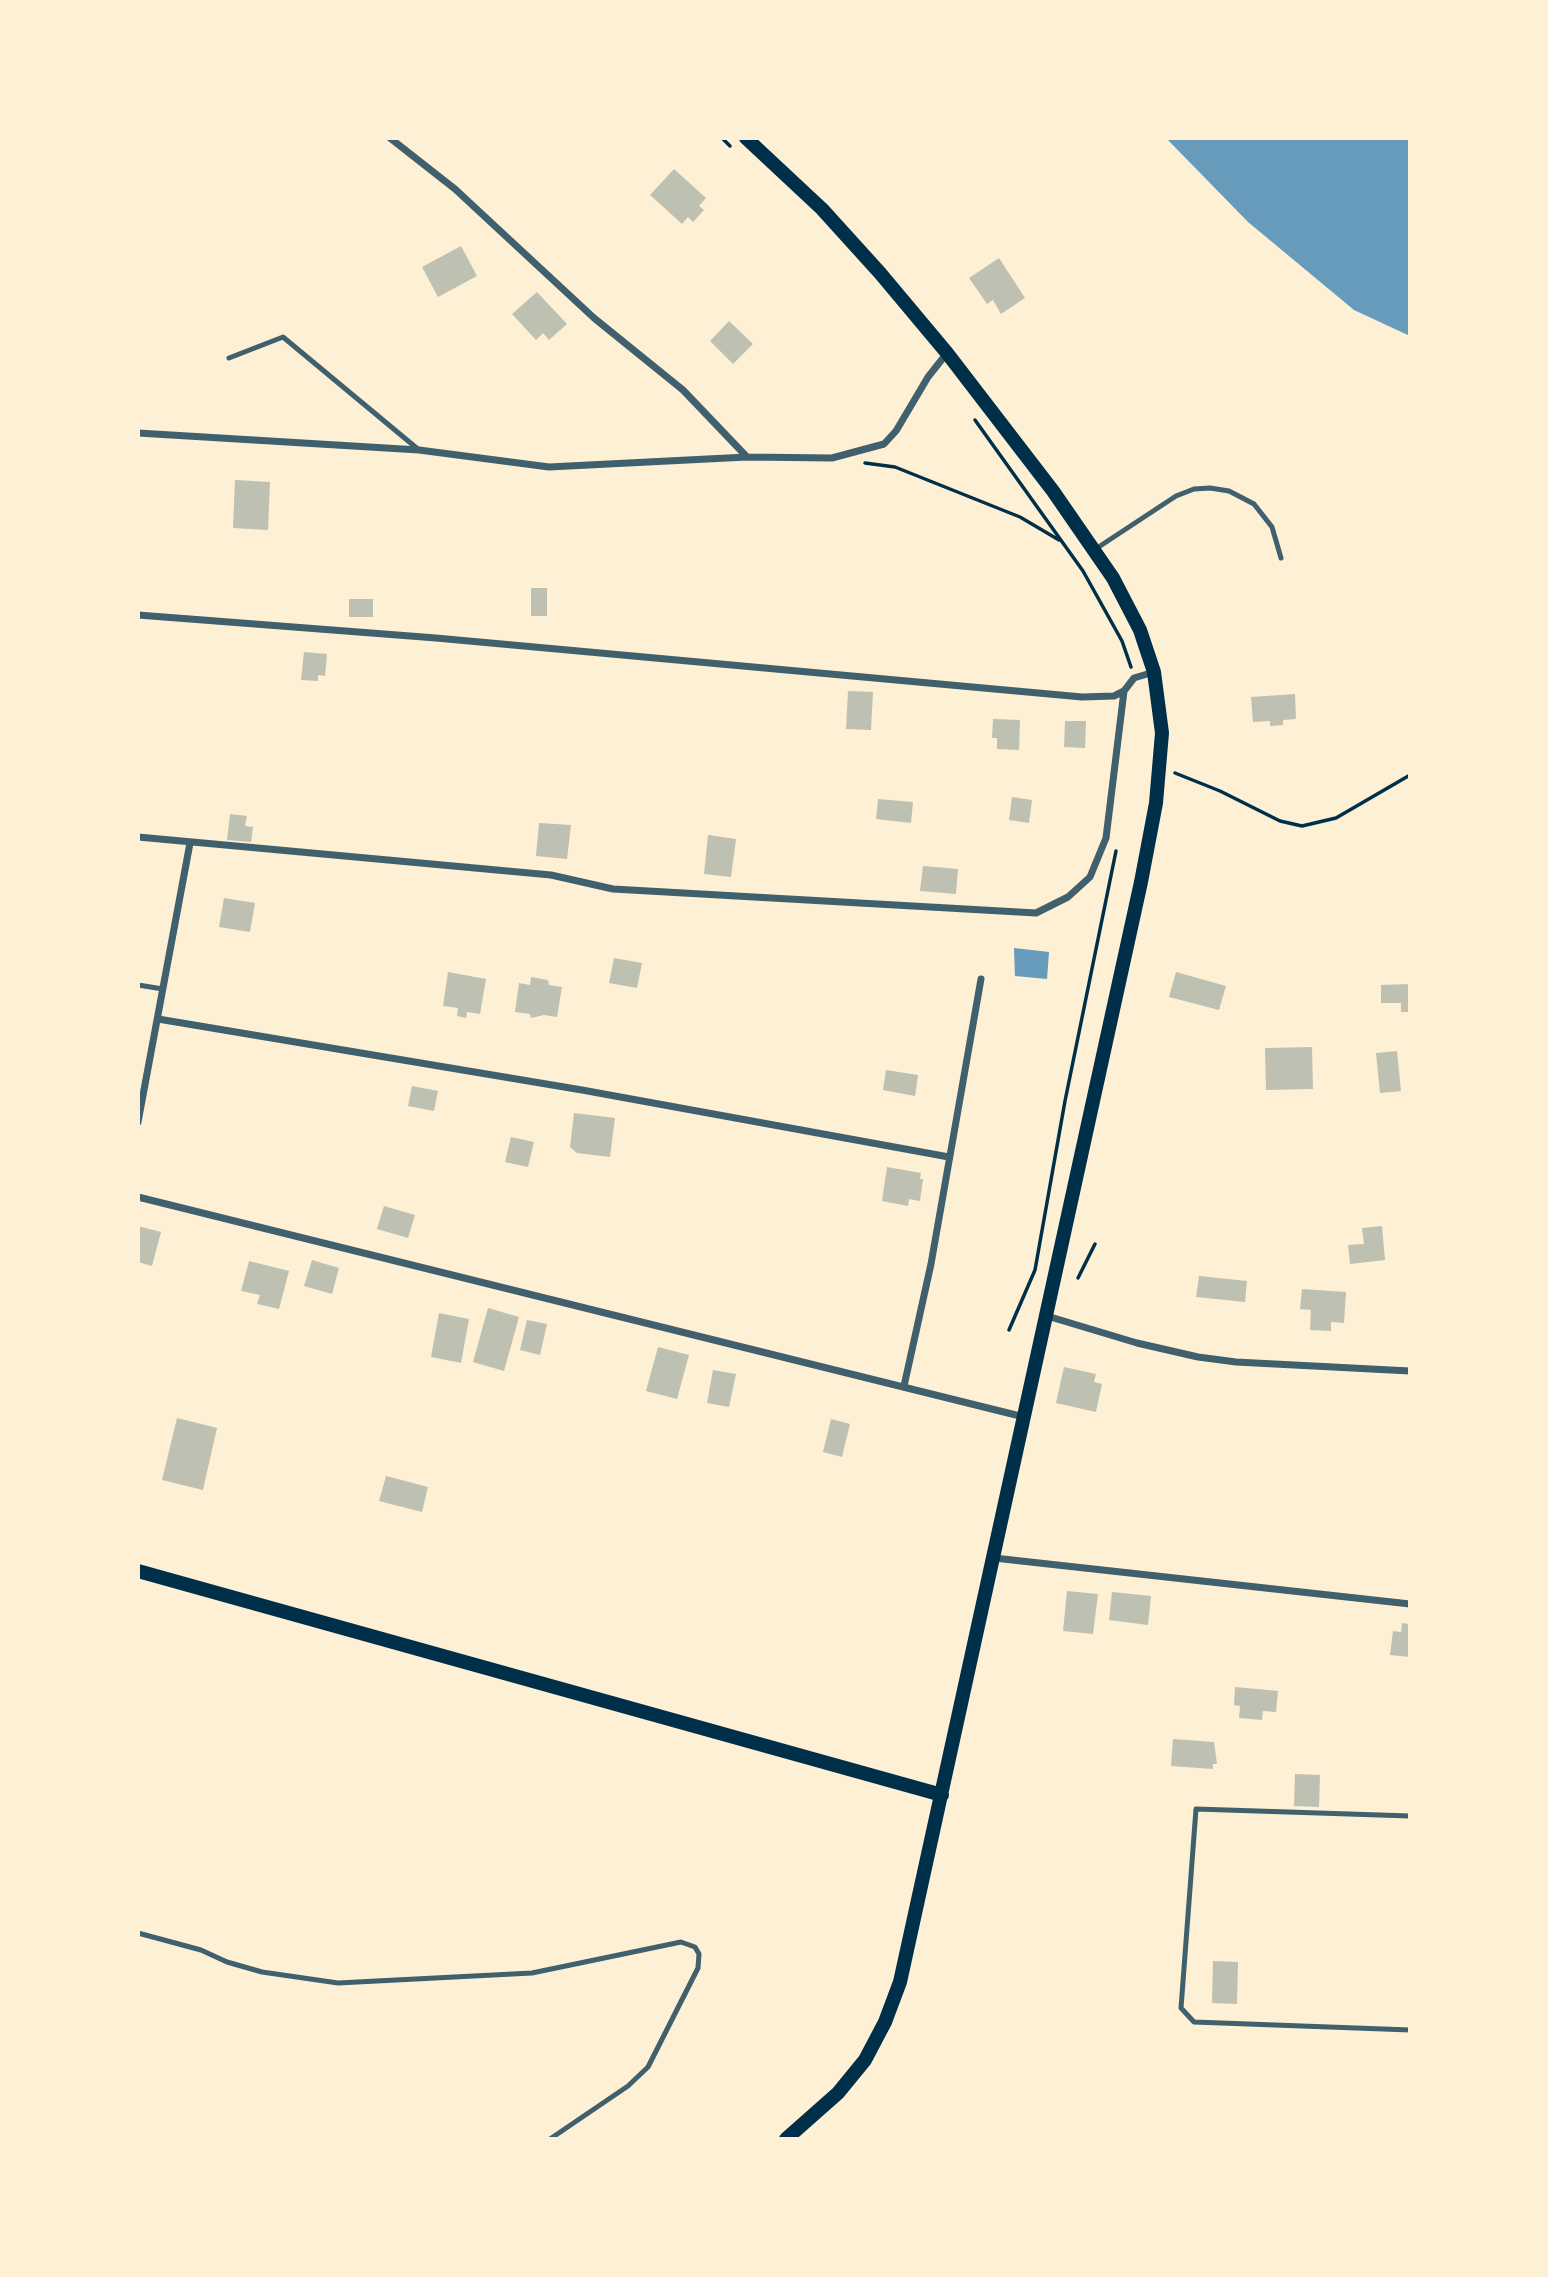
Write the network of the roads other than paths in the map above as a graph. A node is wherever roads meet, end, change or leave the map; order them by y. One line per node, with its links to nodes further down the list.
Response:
1 (390, 138): 7 (street)
2 (746, 138): 3 (main road)
3 (947, 353): 7 (street); 8 (main road)
4 (229, 358): 6 (lane)
5 (138, 433): 6 (street)
6 (419, 450): 7 (street)
7 (747, 457)
8 (1094, 550): 9 (lane); 11 (main road)
9 (1281, 558)
10 (138, 615): 12 (street)
11 (1154, 672): 12 (street); 22 (main road)
12 (1124, 691): 14 (street)
13 (138, 837): 14 (street)
14 (190, 844): 17 (street)
15 (981, 979): 20 (street)
16 (138, 985): 17 (lane)
17 (163, 989): 18 (street)
18 (158, 1019): 19 (street); 20 (street)
19 (138, 1122)
20 (949, 1157): 24 (street)
21 (138, 1197): 24 (street)
22 (1047, 1316): 23 (street); 25 (main road)
23 (1410, 1371)
24 (904, 1386): 25 (street)
25 (1025, 1417): 26 (main road)
26 (994, 1558): 28 (street); 29 (main road)
27 (138, 1571): 29 (main road)
28 (1410, 1604)
29 (942, 1795): 34 (main road)
30 (1410, 1816): 32 (lane)
31 (138, 1933): 33 (lane)
32 (1410, 2030)
33 (550, 2139)
34 (786, 2139)

